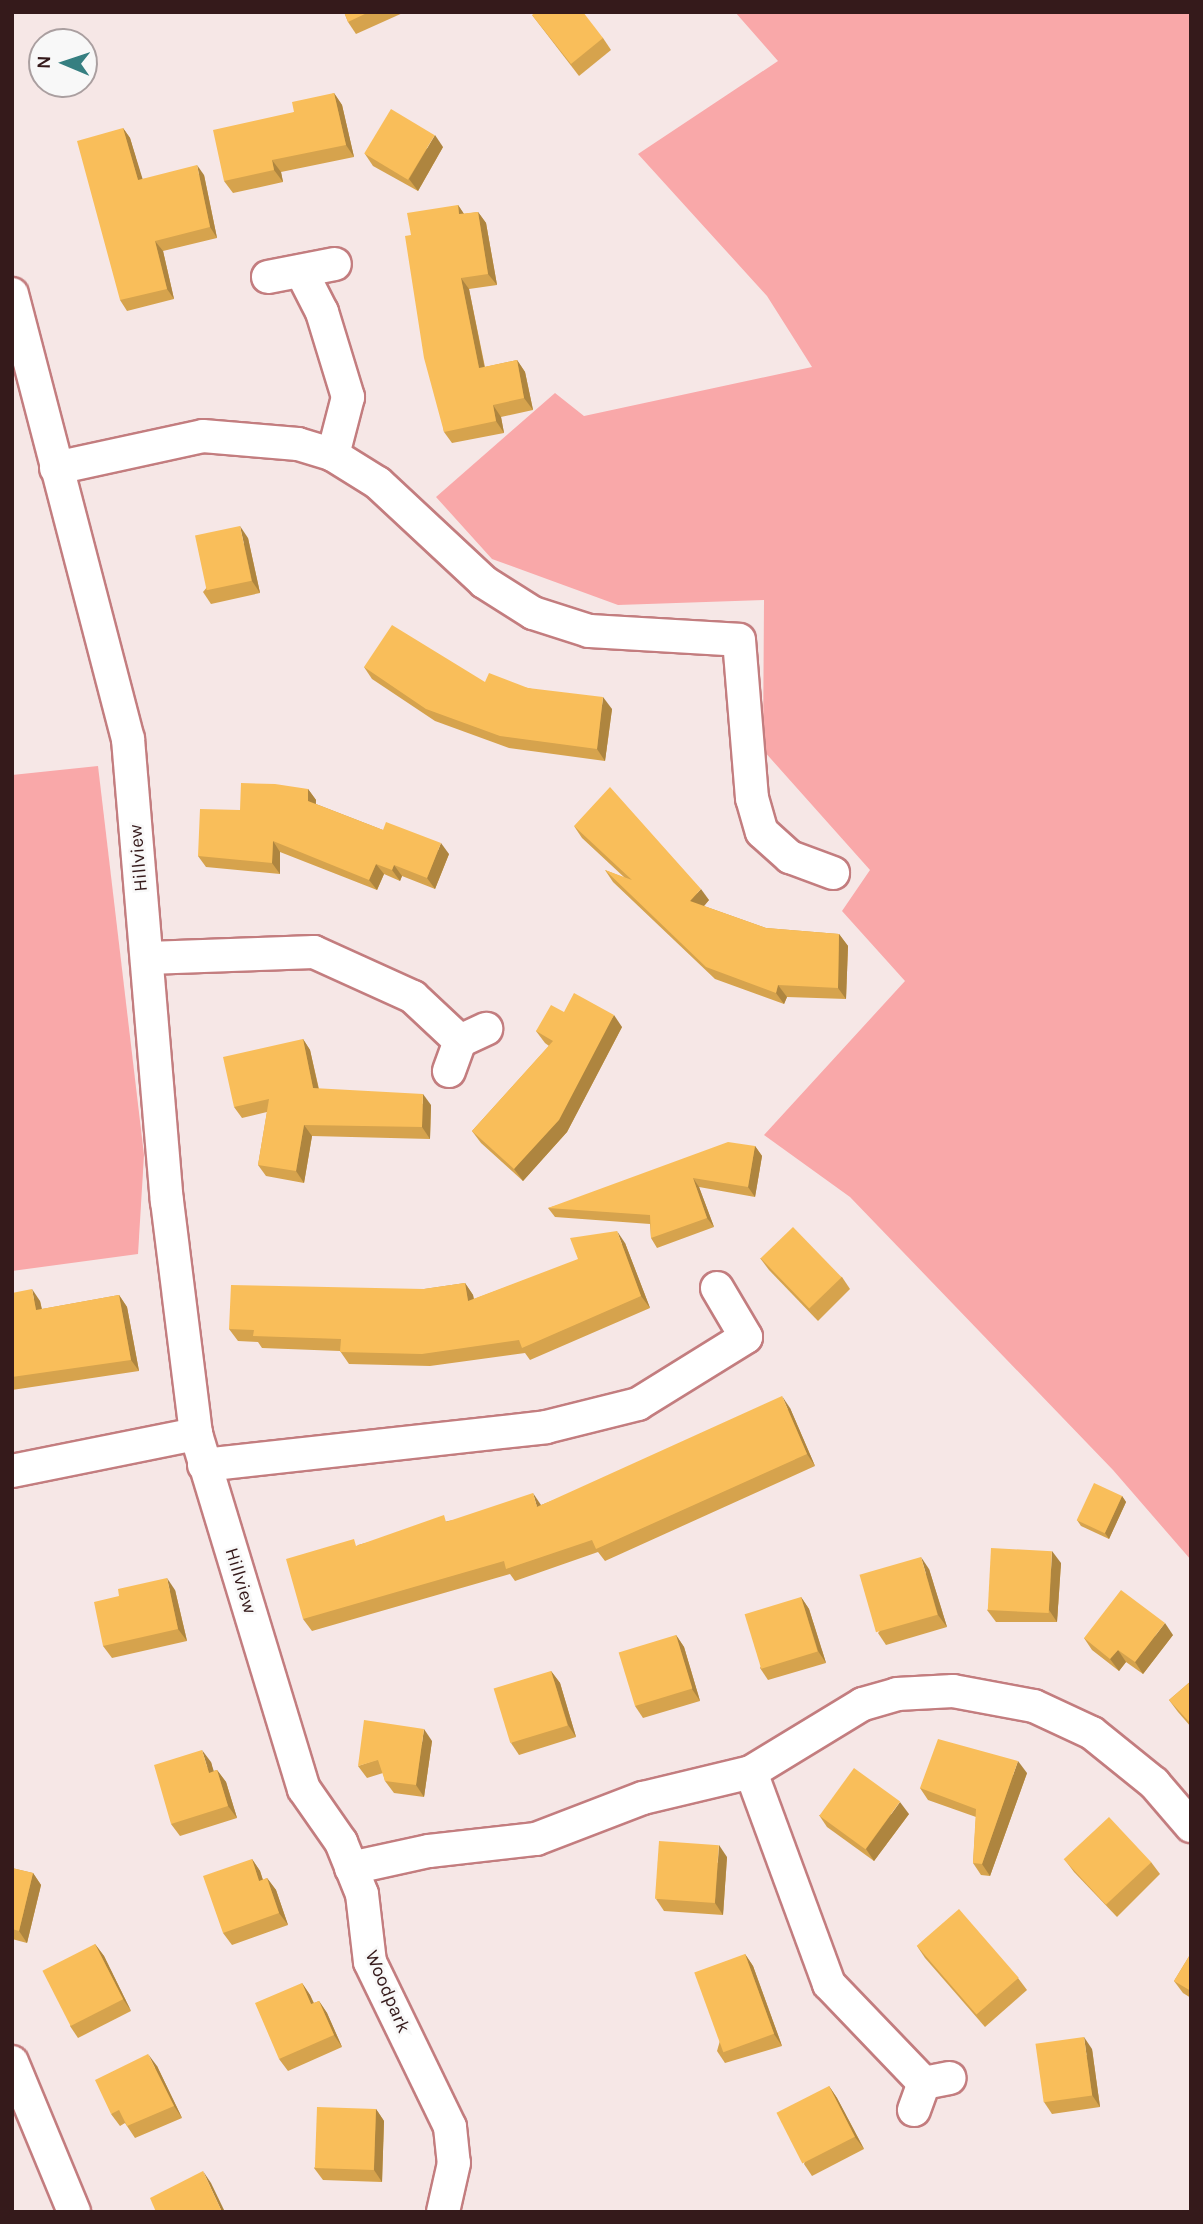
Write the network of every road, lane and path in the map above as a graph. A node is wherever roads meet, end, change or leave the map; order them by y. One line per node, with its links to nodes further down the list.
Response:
1 (335, 264): 2 (street)
2 (301, 271): 3 (street); 5 (street)
3 (268, 276)
4 (12, 294): 6 (street, Hillview)
5 (333, 455): 6 (street); 7 (street)
6 (56, 468): 8 (street, Hillview)
7 (833, 873)
8 (148, 958): 9 (street); 11 (street, Hillview)
9 (449, 1071)
10 (717, 1288): 12 (street)
11 (196, 1434): 12 (street, Hillview); 13 (street)
12 (204, 1465): 14 (street, Hillview)
13 (12, 1471)
14 (275, 1698): 17 (street, Woodpark)
15 (751, 1772): 16 (street); 17 (street); 19 (street)
16 (1191, 1826)
17 (351, 1868): 21 (street, Woodpark)
18 (12, 2062): 20 (street)
19 (929, 2090)
20 (74, 2212)
21 (443, 2212)

